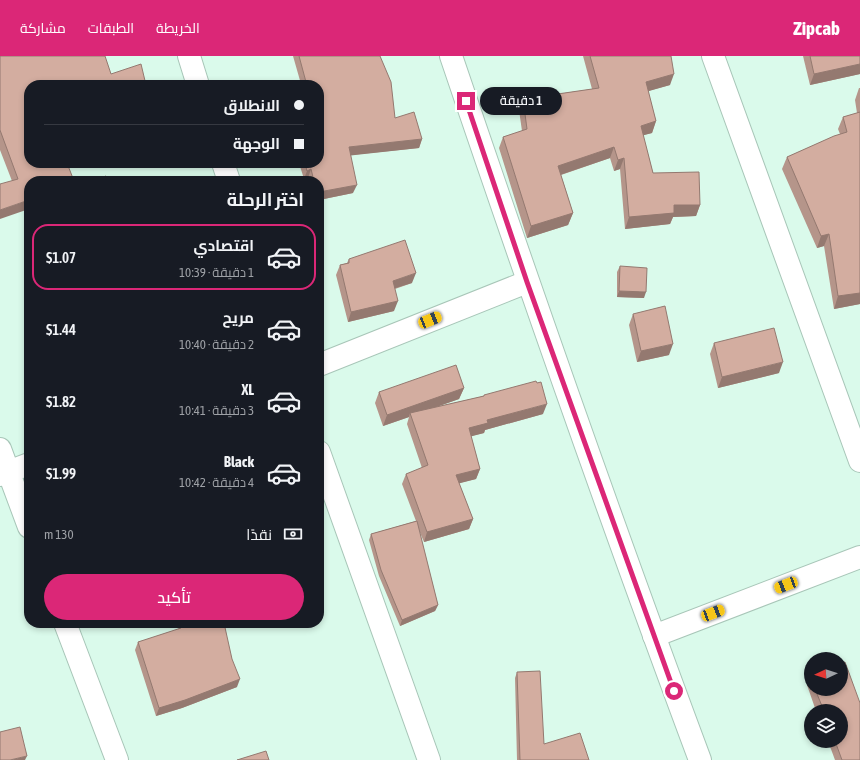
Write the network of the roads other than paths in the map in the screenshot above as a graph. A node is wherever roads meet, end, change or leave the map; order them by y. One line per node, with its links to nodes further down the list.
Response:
1 (189, 56): 4 (street)
2 (451, 56): 5 (street)
3 (713, 56): 8 (street)
4 (196, 80)
5 (527, 282): 6 (street); 15 (street)
6 (324, 362)
7 (0, 449): 11 (street)
8 (860, 462)
9 (24, 466): 11 (street)
10 (324, 466): 17 (street)
11 (4, 473): 12 (street)
12 (24, 516)
13 (860, 556): 15 (street)
14 (67, 628): 16 (street)
15 (654, 636): 18 (street)
16 (117, 760)
17 (429, 760)
18 (700, 760)

